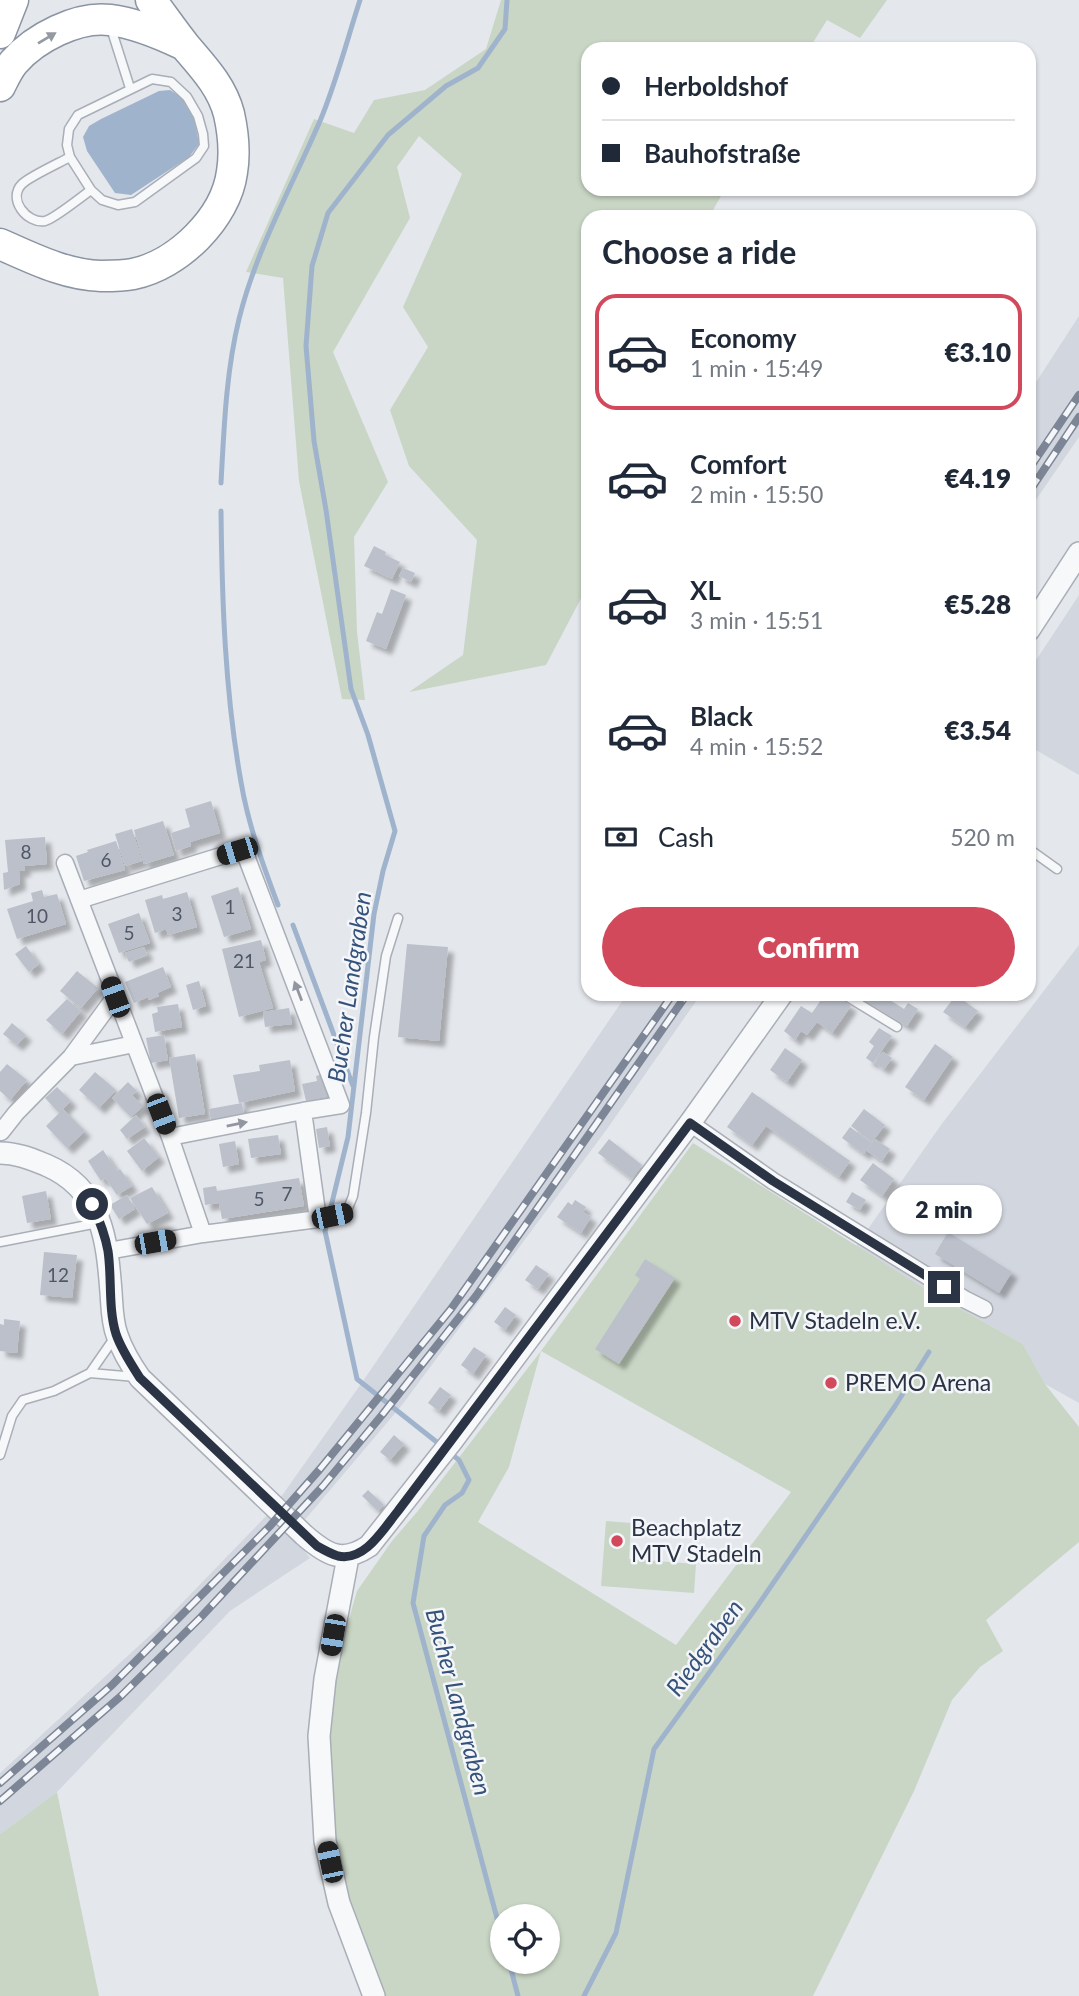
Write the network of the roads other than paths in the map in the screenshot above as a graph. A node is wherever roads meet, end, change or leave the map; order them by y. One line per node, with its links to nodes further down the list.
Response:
1 (13, 0): 4 (highway)
2 (151, 0): 5 (highway)
3 (108, 19): 5 (highway); 6 (highway, one-way to 3); 7 (lane)
4 (0, 33)
5 (185, 45): 10 (highway)
6 (0, 86)
7 (130, 88): 8 (lane); 9 (lane)
8 (70, 157): 9 (lane); 9 (lane)
9 (90, 190)
10 (0, 244)
11 (1079, 554): 12 (street)
12 (1036, 619)
13 (1036, 854): 15 (lane)
14 (65, 863): 16 (street)
15 (1057, 869)
16 (79, 900): 18 (street); 24 (street, one-way to 16)
17 (398, 918): 28 (lane)
18 (115, 997): 22 (street); 23 (street)
19 (777, 1001): 25 (street)
20 (854, 1001): 21 (lane)
21 (897, 1027)
22 (134, 1044): 23 (street); 26 (street)
23 (71, 1057): 27 (street)
24 (303, 1111): 26 (street, one-way to 24); 28 (street)
25 (690, 1123): 33 (street); 38 (street)
26 (170, 1137): 30 (street)
27 (1, 1142): 29 (street)
28 (318, 1219): 30 (street)
29 (101, 1223): 31 (lane); 32 (street)
30 (202, 1234): 32 (street)
31 (0, 1242)
32 (108, 1251): 34 (street)
33 (985, 1309)
34 (117, 1335): 35 (lane); 36 (street)
35 (90, 1373): 36 (lane); 37 (lane)
36 (140, 1378): 38 (street)
37 (0, 1455)
38 (348, 1557): 39 (street)
39 (374, 1996)

